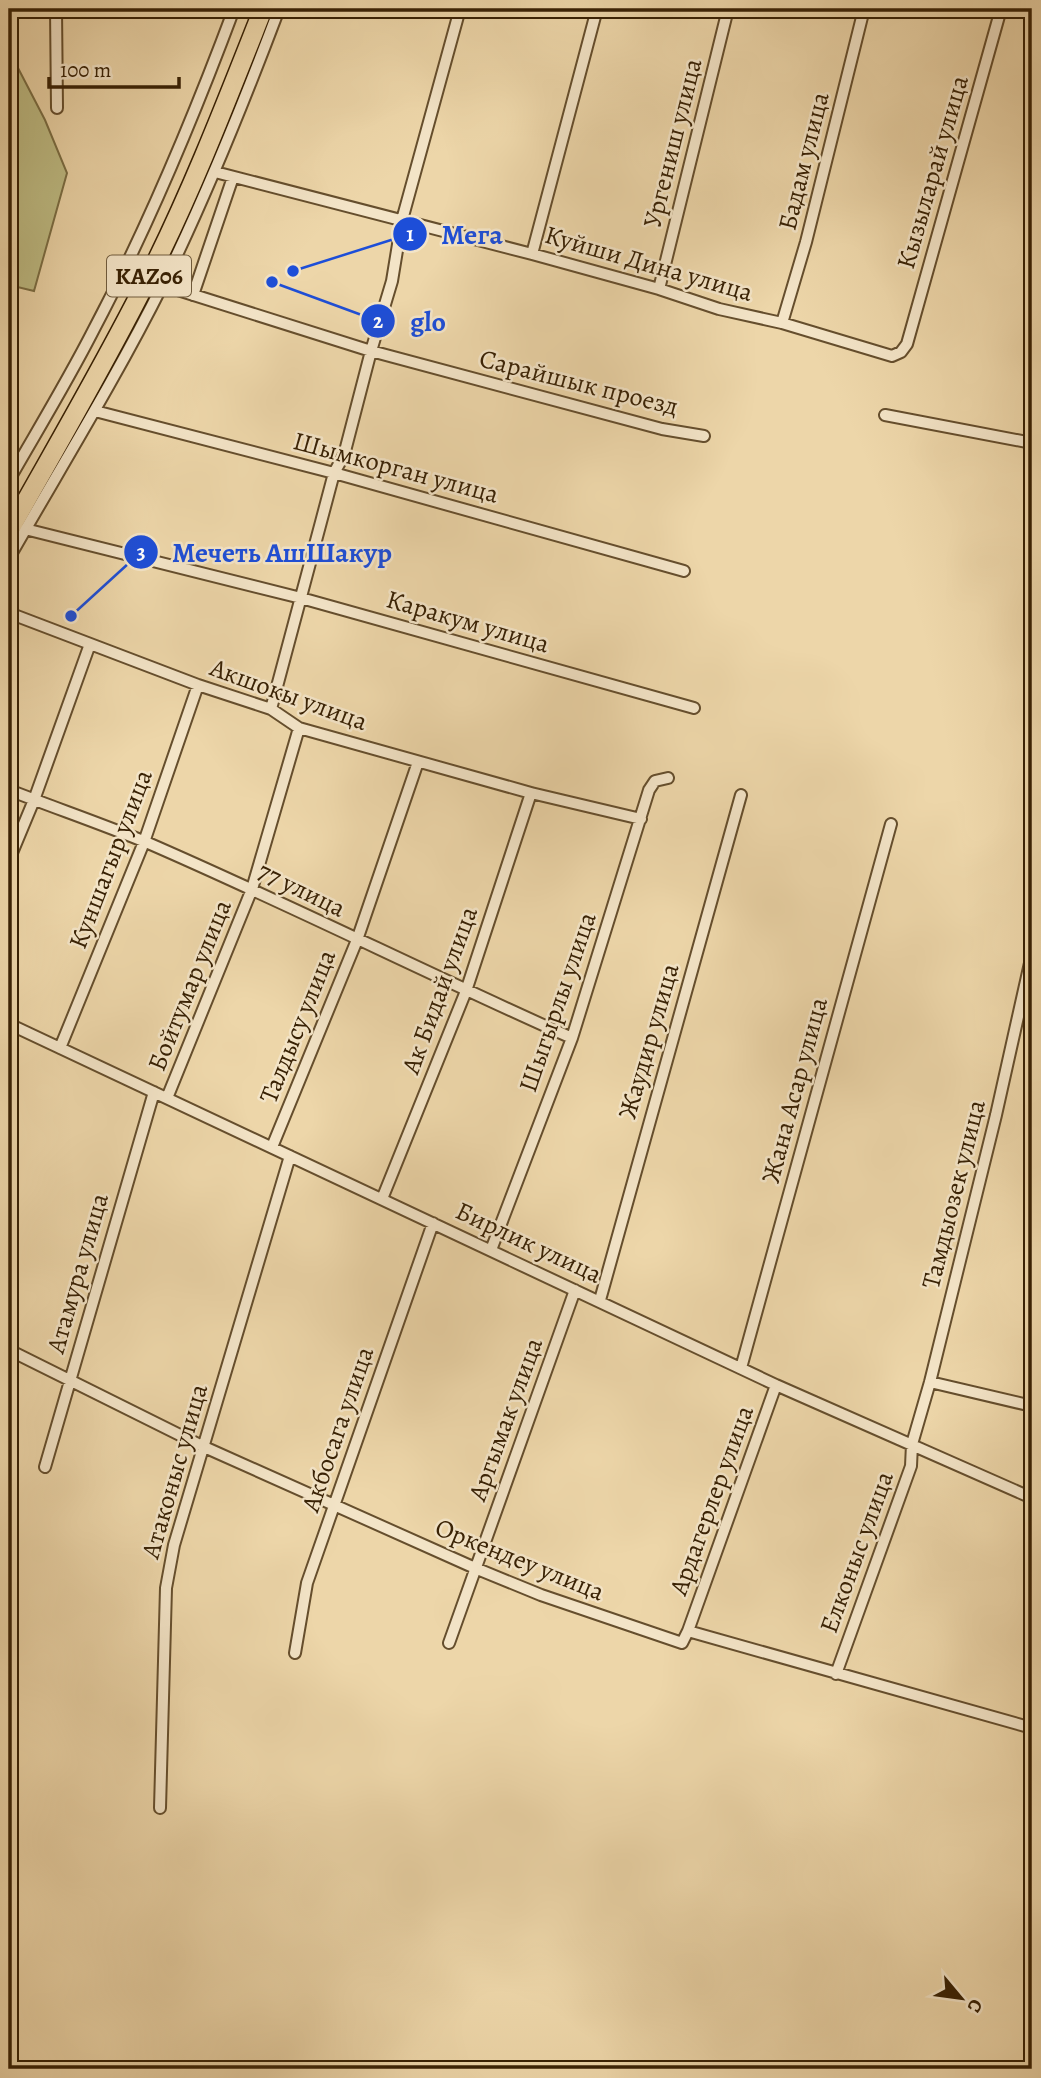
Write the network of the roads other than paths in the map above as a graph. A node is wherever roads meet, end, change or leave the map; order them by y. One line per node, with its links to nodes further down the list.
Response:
1 (56, 9): 11 (street)
2 (234, 9): 27 (street)
3 (253, 9): 28 (highway, KАZ06)
4 (263, 9): 29 (highway, KАZ06)
5 (278, 9): 12 (street)
6 (460, 9): 14 (street)
7 (597, 9): 15 (street)
8 (728, 9): 17 (street, Ургениш улица)
9 (864, 9): 19 (street, Бадам улица)
10 (1002, 9): 20 (street, Кызыларай улица)
11 (58, 108)
12 (215, 172): 13 (street, Куйши Дина улица); 16 (street)
13 (233, 177): 14 (street, Куйши Дина улица); 18 (street)
14 (402, 220): 15 (street, Куйши Дина улица); 21 (street)
15 (532, 254): 17 (street, Куйши Дина улица)
16 (162, 285): 18 (street, Сарайшык проезд); 22 (street)
17 (659, 289): 19 (street, Куйши Дина улица)
18 (193, 295): 21 (street, Сарайшык проезд)
19 (782, 323): 20 (street, Куйши Дина улица)
20 (905, 348)
21 (371, 351): 24 (street, Сарайшык проезд); 26 (street)
22 (95, 411): 26 (street, Шымкорган улица); 29 (street)
23 (885, 415): 25 (street)
24 (704, 436)
25 (1032, 443)
26 (334, 473): 31 (street, Шымкорган улица); 32 (street)
27 (9, 480)
28 (9, 511)
29 (17, 530): 30 (street); 32 (street, Каракум улица)
30 (9, 558)
31 (684, 571)
32 (301, 598): 36 (street, Каракум улица); 37 (street)
33 (9, 613): 34 (street, Акшокы улица)
34 (90, 644): 35 (street, Акшокы улица); 44 (street)
35 (198, 685): 37 (street, Акшокы улица); 47 (street, Куншагыр улица)
36 (694, 708)
37 (271, 709): 38 (street, Акшокы улица)
38 (299, 728): 39 (street, Акшокы улица); 49 (street, Бойтумар улица)
39 (418, 762): 42 (street, Акшокы улица); 50 (street, Талдысу улица)
40 (668, 778): 45 (street, Шыгырлы улица)
41 (9, 790): 44 (street, 77 улица)
42 (531, 793): 45 (street, Акшокы улица); 52 (street, Ак Бидай улица)
43 (741, 794): 64 (street, Жаудир улица)
44 (34, 800): 47 (street, 77 улица); 48 (street)
45 (641, 819): 54 (street, Шыгырлы улица)
46 (891, 824): 66 (street, Жана Асар улица)
47 (144, 842): 49 (street, 77 улица); 55 (street, Куншагыр улица)
48 (9, 860)
49 (253, 889): 50 (street, 77 улица); 57 (street, Бойтумар улица)
50 (357, 940): 52 (street, 77 улица); 58 (street, Талдысу улица)
51 (1032, 954): 68 (street, Тамдыозек улица)
52 (466, 991): 54 (street, 77 улица); 60 (street, Ак Бидай улица)
53 (9, 1024): 55 (street, Бирлик улица)
54 (572, 1038): 62 (street, Шыгырлы улица)
55 (60, 1048): 56 (street, Бирлик улица)
56 (154, 1092): 57 (street, Бирлик улица); 67 (street, Атамура улица)
57 (166, 1098): 58 (street, Бирлик улица)
58 (272, 1147): 59 (street, Бирлик улица)
59 (290, 1156): 60 (street, Бирлик улица); 72 (street, Атаконыс улица)
60 (382, 1199): 61 (street, Бирлик улица)
61 (433, 1223): 62 (street, Бирлик улица); 75 (street, Акбосага улица)
62 (491, 1250): 63 (street, Бирлик улица)
63 (575, 1290): 64 (street, Бирлик улица); 76 (street, Аргымак улица)
64 (600, 1300): 66 (street, Бирлик улица)
65 (9, 1350): 67 (street, Оркендеу улица)
66 (741, 1368): 69 (street, Бирлик улица)
67 (69, 1379): 72 (street, Оркендеу улица); 73 (street, Атамура улица)
68 (930, 1382): 70 (street); 71 (street, Тамдыозек улица)
69 (776, 1385): 71 (street, Бирлик улица); 77 (street, Ардагерлер улица)
70 (1032, 1406)
71 (912, 1444): 74 (street, Бирлик улица); 80 (street, Елконыс улица)
72 (202, 1446): 75 (street, Оркендеу улица); 82 (street, Атаконыс улица)
73 (45, 1467)
74 (1032, 1498)
75 (334, 1506): 76 (street, Оркендеу улица); 79 (street, Акбосага улица)
76 (475, 1568): 77 (street, Оркендеу улица); 78 (street, Аргымак улица)
77 (688, 1631): 80 (street, Оркендеу улица)
78 (449, 1643)
79 (295, 1653)
80 (836, 1674): 81 (street, Оркендеу улица)
81 (1032, 1728)
82 (160, 1808)

